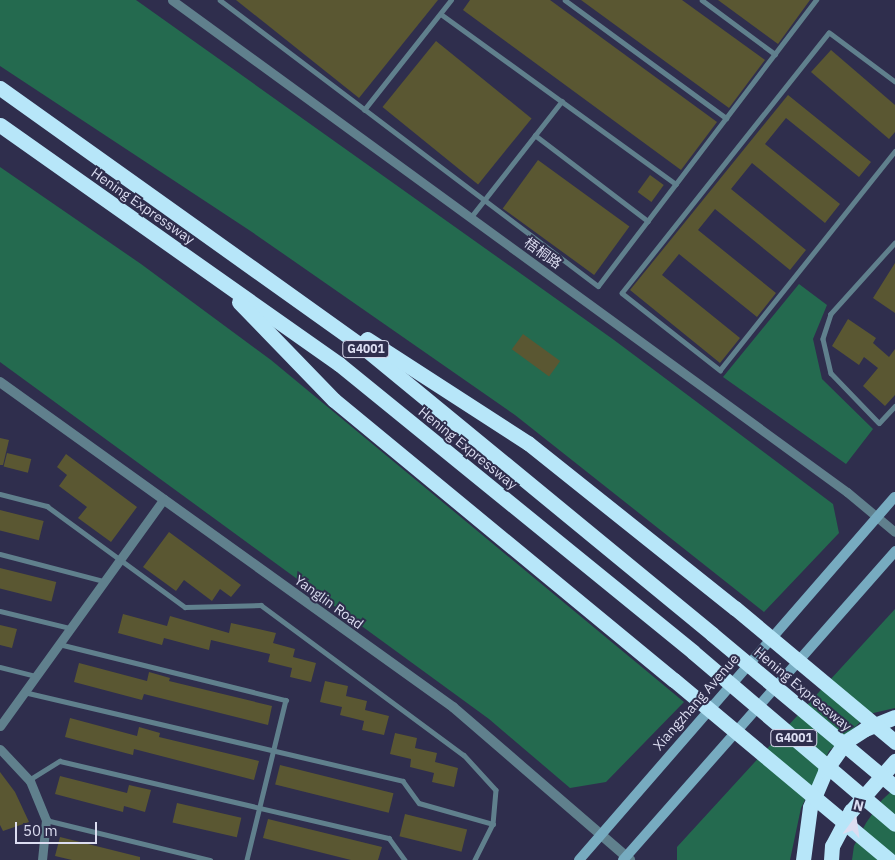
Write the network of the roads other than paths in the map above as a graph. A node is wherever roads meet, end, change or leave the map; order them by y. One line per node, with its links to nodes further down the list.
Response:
1 (172, 0): 19 (street, 梧桐路)
2 (220, 0): 12 (lane)
3 (451, 0): 7 (lane)
4 (565, 0): 13 (lane)
5 (702, 0): 8 (lane)
6 (816, 0): 8 (lane)
7 (440, 14): 11 (lane); 12 (lane)
8 (775, 54): 13 (lane)
9 (895, 82): 16 (lane)
10 (0, 88): 22 (highway, Hening Expressway / G4001)
11 (562, 101): 15 (lane); 17 (lane)
12 (364, 110): 18 (lane)
13 (726, 118): 17 (lane)
14 (0, 125): 23 (highway, Hening Expressway / G4001)
15 (535, 135): 18 (lane); 20 (lane)
16 (895, 151)
17 (676, 184): 20 (lane)
18 (484, 200): 19 (lane); 20 (lane)
19 (471, 217): 29 (street, 梧桐路)
20 (648, 221)
21 (895, 243): 25 (lane)
22 (234, 254): 43 (highway, bridge); 48 (highway, Hening Expressway / G4001, bridge)
23 (214, 276): 52 (highway, Hening Expressway / G4001, bridge); 63 (highway, bridge)
24 (0, 382): 28 (street, Yanglin Road)
25 (895, 406)
26 (0, 494): 33 (lane)
27 (895, 497): 29 (main road, Xiangzhang Avenue)
28 (164, 499): 33 (street); 53 (street, Yanglin Road)
29 (877, 516): 30 (street, 梧桐路); 53 (main road, Xiangzhang Avenue)
30 (895, 532)
31 (895, 552): 54 (main road)
32 (0, 554): 34 (lane)
33 (120, 560): 34 (street); 51 (lane)
34 (104, 581): 36 (street)
35 (0, 611): 36 (lane)
36 (70, 628): 37 (street)
37 (59, 644): 39 (street); 45 (lane)
38 (0, 667): 39 (lane)
39 (36, 676): 40 (street)
40 (24, 692): 42 (street); 45 (lane)
41 (895, 717): 61 (highway)
42 (0, 726)
43 (895, 742)
44 (0, 749): 47 (street)
45 (273, 750): 49 (lane); 51 (lane)
46 (895, 761): 62 (highway)
47 (29, 780): 49 (lane); 50 (street)
48 (895, 787)
49 (260, 808): 57 (lane); 58 (lane)
50 (46, 820): 55 (street); 56 (lane)
51 (493, 824): 59 (lane)
52 (895, 824)
53 (598, 835): 54 (street, Yanglin Road); 60 (main road, Xiangzhang Avenue)
54 (626, 859)
55 (42, 860)
56 (210, 860)
57 (247, 860)
58 (405, 860)
59 (475, 860)
60 (579, 860)
61 (802, 860)
62 (831, 860)
63 (889, 860)

